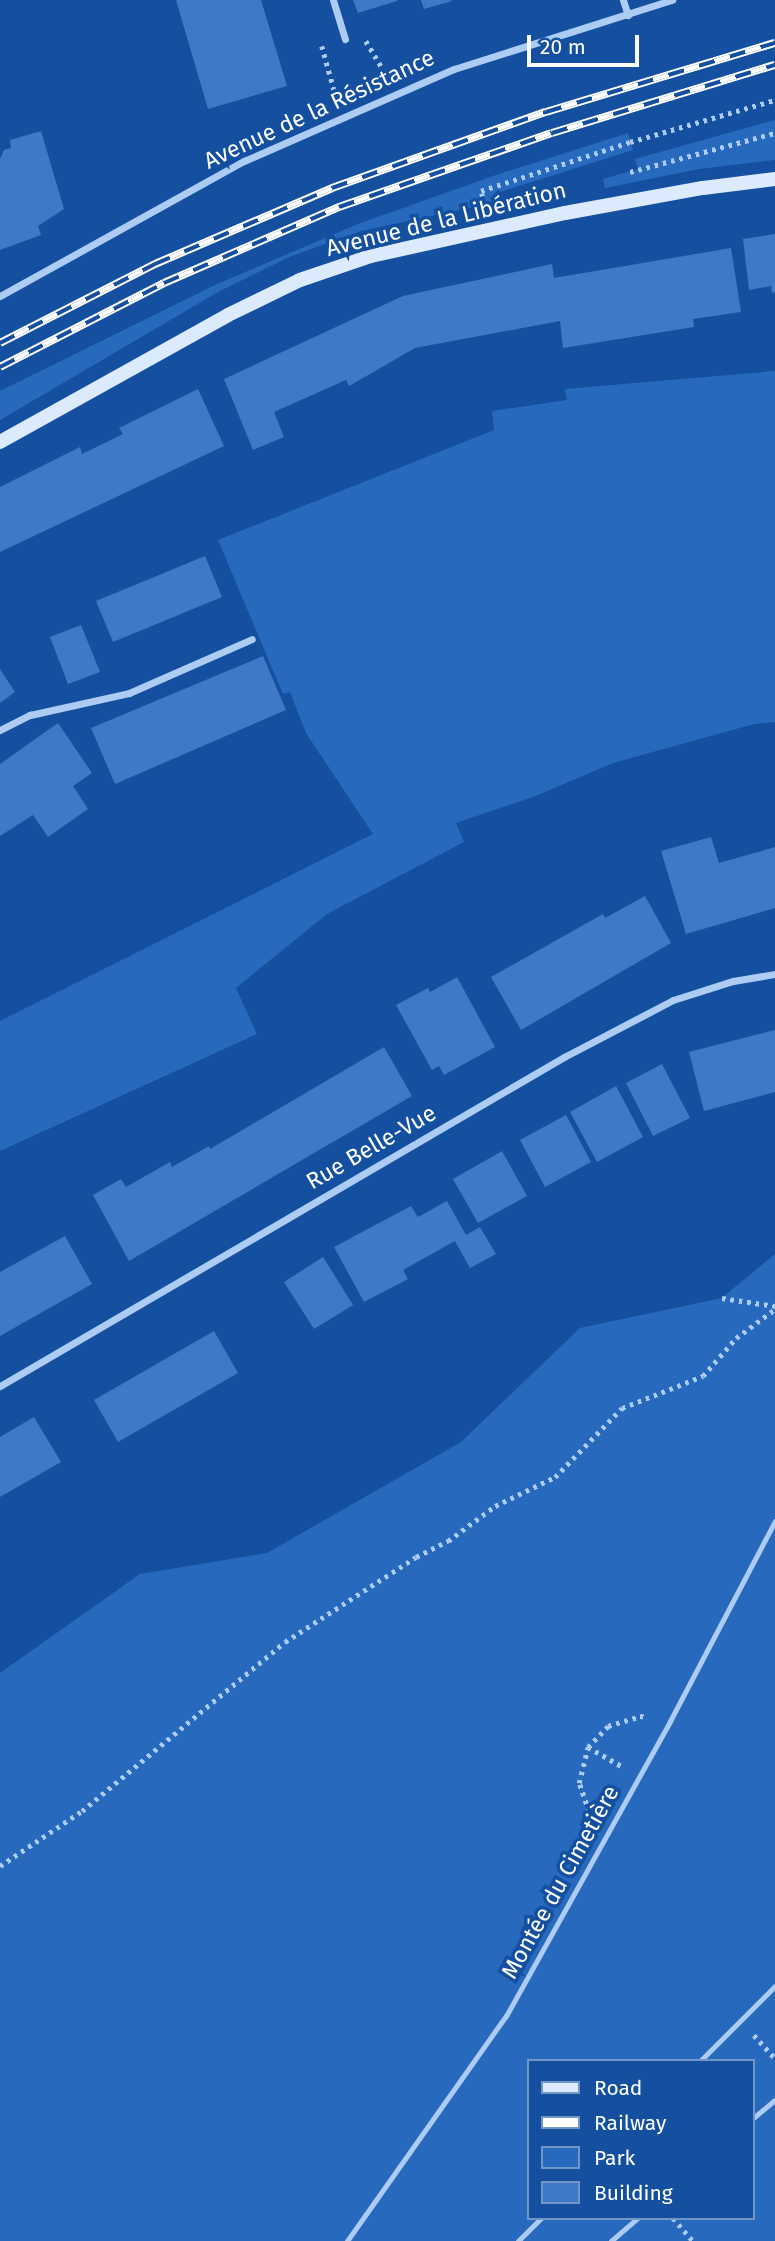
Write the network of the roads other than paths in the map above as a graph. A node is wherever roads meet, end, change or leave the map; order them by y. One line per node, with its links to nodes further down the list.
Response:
1 (333, 0): 5 (street)
2 (624, 0): 4 (street)
3 (672, 0): 4 (street, Avenue de la Résistance)
4 (628, 15): 7 (street, Avenue de la Résistance)
5 (345, 39)
6 (775, 179): 8 (street, Avenue de la Libération)
7 (0, 296)
8 (0, 442)
9 (252, 639): 10 (street)
10 (0, 730)
11 (775, 974): 12 (street, Rue Belle-Vue)
12 (0, 1386)
13 (775, 1521): 20 (lane, Montée du Cimetière)
14 (775, 1986): 15 (lane)
15 (702, 2059)
16 (775, 2100): 17 (lane)
17 (754, 2117)
18 (539, 2220): 21 (lane)
19 (636, 2220): 22 (lane)
20 (347, 2241)
21 (518, 2241)
22 (611, 2241)

